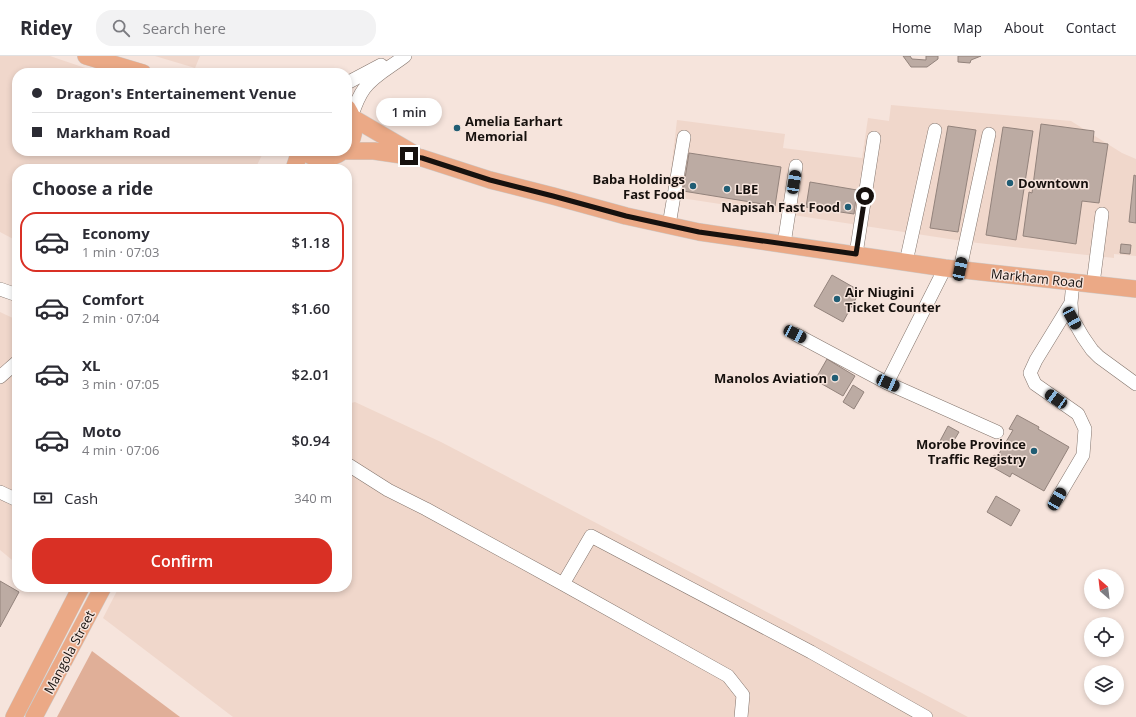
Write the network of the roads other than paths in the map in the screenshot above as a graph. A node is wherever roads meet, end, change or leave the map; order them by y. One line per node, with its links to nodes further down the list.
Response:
1 (86, 56): 4 (main road)
2 (398, 56): 5 (street)
3 (405, 56): 6 (street)
4 (126, 68)
5 (352, 80)
6 (352, 110)
7 (352, 115): 18 (main road, Markham Road)
8 (352, 120): 12 (main road)
9 (935, 130): 25 (street)
10 (988, 134): 26 (street)
11 (684, 137): 22 (street)
12 (352, 138)
13 (874, 138): 24 (street)
14 (352, 151): 18 (main road, Markham Road)
15 (312, 156): 16 (main road, Markham Road)
16 (334, 156)
17 (338, 156): 19 (main road)
18 (422, 158): 22 (main road, Markham Road)
19 (331, 164)
20 (796, 166): 23 (street)
21 (1102, 214): 28 (street)
22 (669, 225): 23 (main road, Markham Road)
23 (784, 244): 24 (main road, Markham Road)
24 (856, 254): 25 (main road, Markham Road)
25 (906, 262): 26 (main road, Markham Road)
26 (952, 268): 27 (main road, Markham Road); 36 (street)
27 (1073, 282): 28 (main road, Markham Road); 32 (street)
28 (1093, 284): 30 (main road, Markham Road)
29 (0, 289): 31 (street)
30 (1136, 289)
31 (12, 293)
32 (1071, 303): 37 (street); 42 (street)
33 (795, 334): 36 (street)
34 (12, 366): 35 (street)
35 (0, 377)
36 (888, 383): 38 (street)
37 (1136, 384)
38 (997, 432)
39 (352, 467): 43 (street)
40 (0, 492): 41 (street)
41 (12, 498)
42 (1057, 499)
43 (563, 584): 48 (street); 49 (street)
44 (78, 592): 46 (main road, Mangola Street)
45 (100, 592): 47 (main road, Mangola Street)
46 (14, 717)
47 (34, 717)
48 (741, 717)
49 (926, 717)

